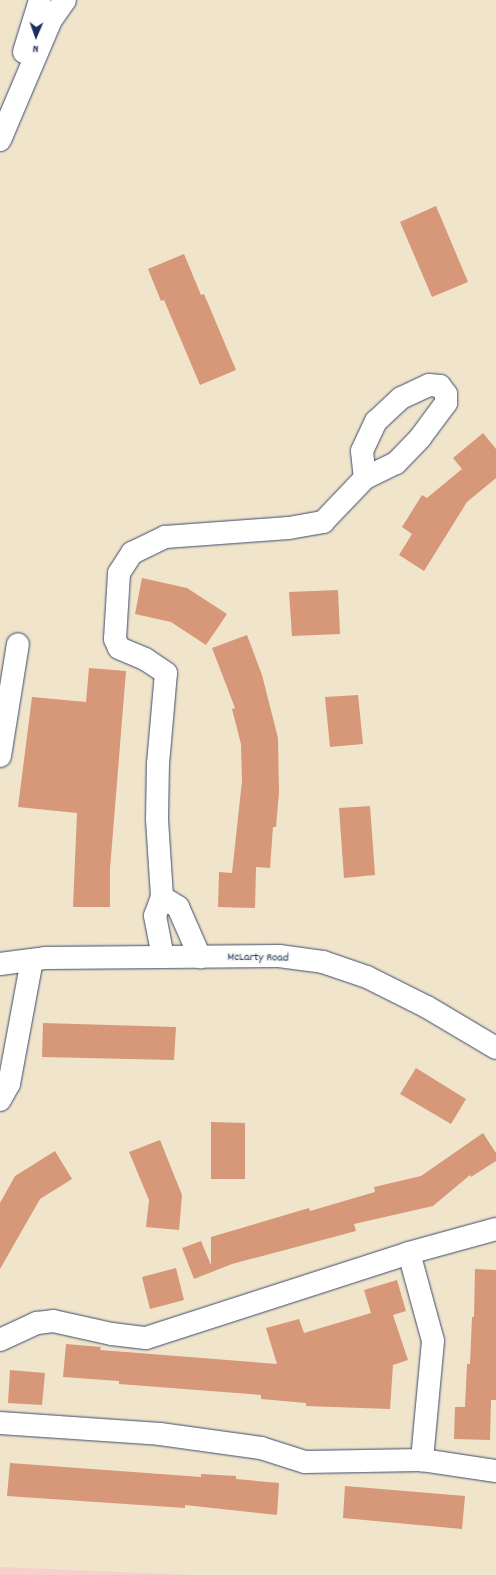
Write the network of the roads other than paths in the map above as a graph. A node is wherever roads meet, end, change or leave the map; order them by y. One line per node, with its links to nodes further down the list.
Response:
1 (40, 0): 3 (main road)
2 (65, 0): 4 (main road)
3 (0, 130)
4 (0, 140)
5 (365, 478): 8 (main road)
6 (18, 644): 7 (main road)
7 (0, 756)
8 (162, 897): 9 (main road); 10 (main road)
9 (163, 957): 10 (main road, McLarty Road); 11 (main road, McLarty Road)
10 (200, 957): 13 (main road, McLarty Road)
11 (32, 960): 12 (main road, McLarty Road); 14 (main road)
12 (0, 964)
13 (496, 1048)
14 (0, 1100)
15 (492, 1233): 16 (main road)
16 (409, 1252): 17 (main road); 19 (main road)
17 (0, 1340)
18 (0, 1423): 19 (main road)
19 (422, 1460): 20 (main road)
20 (496, 1471)

